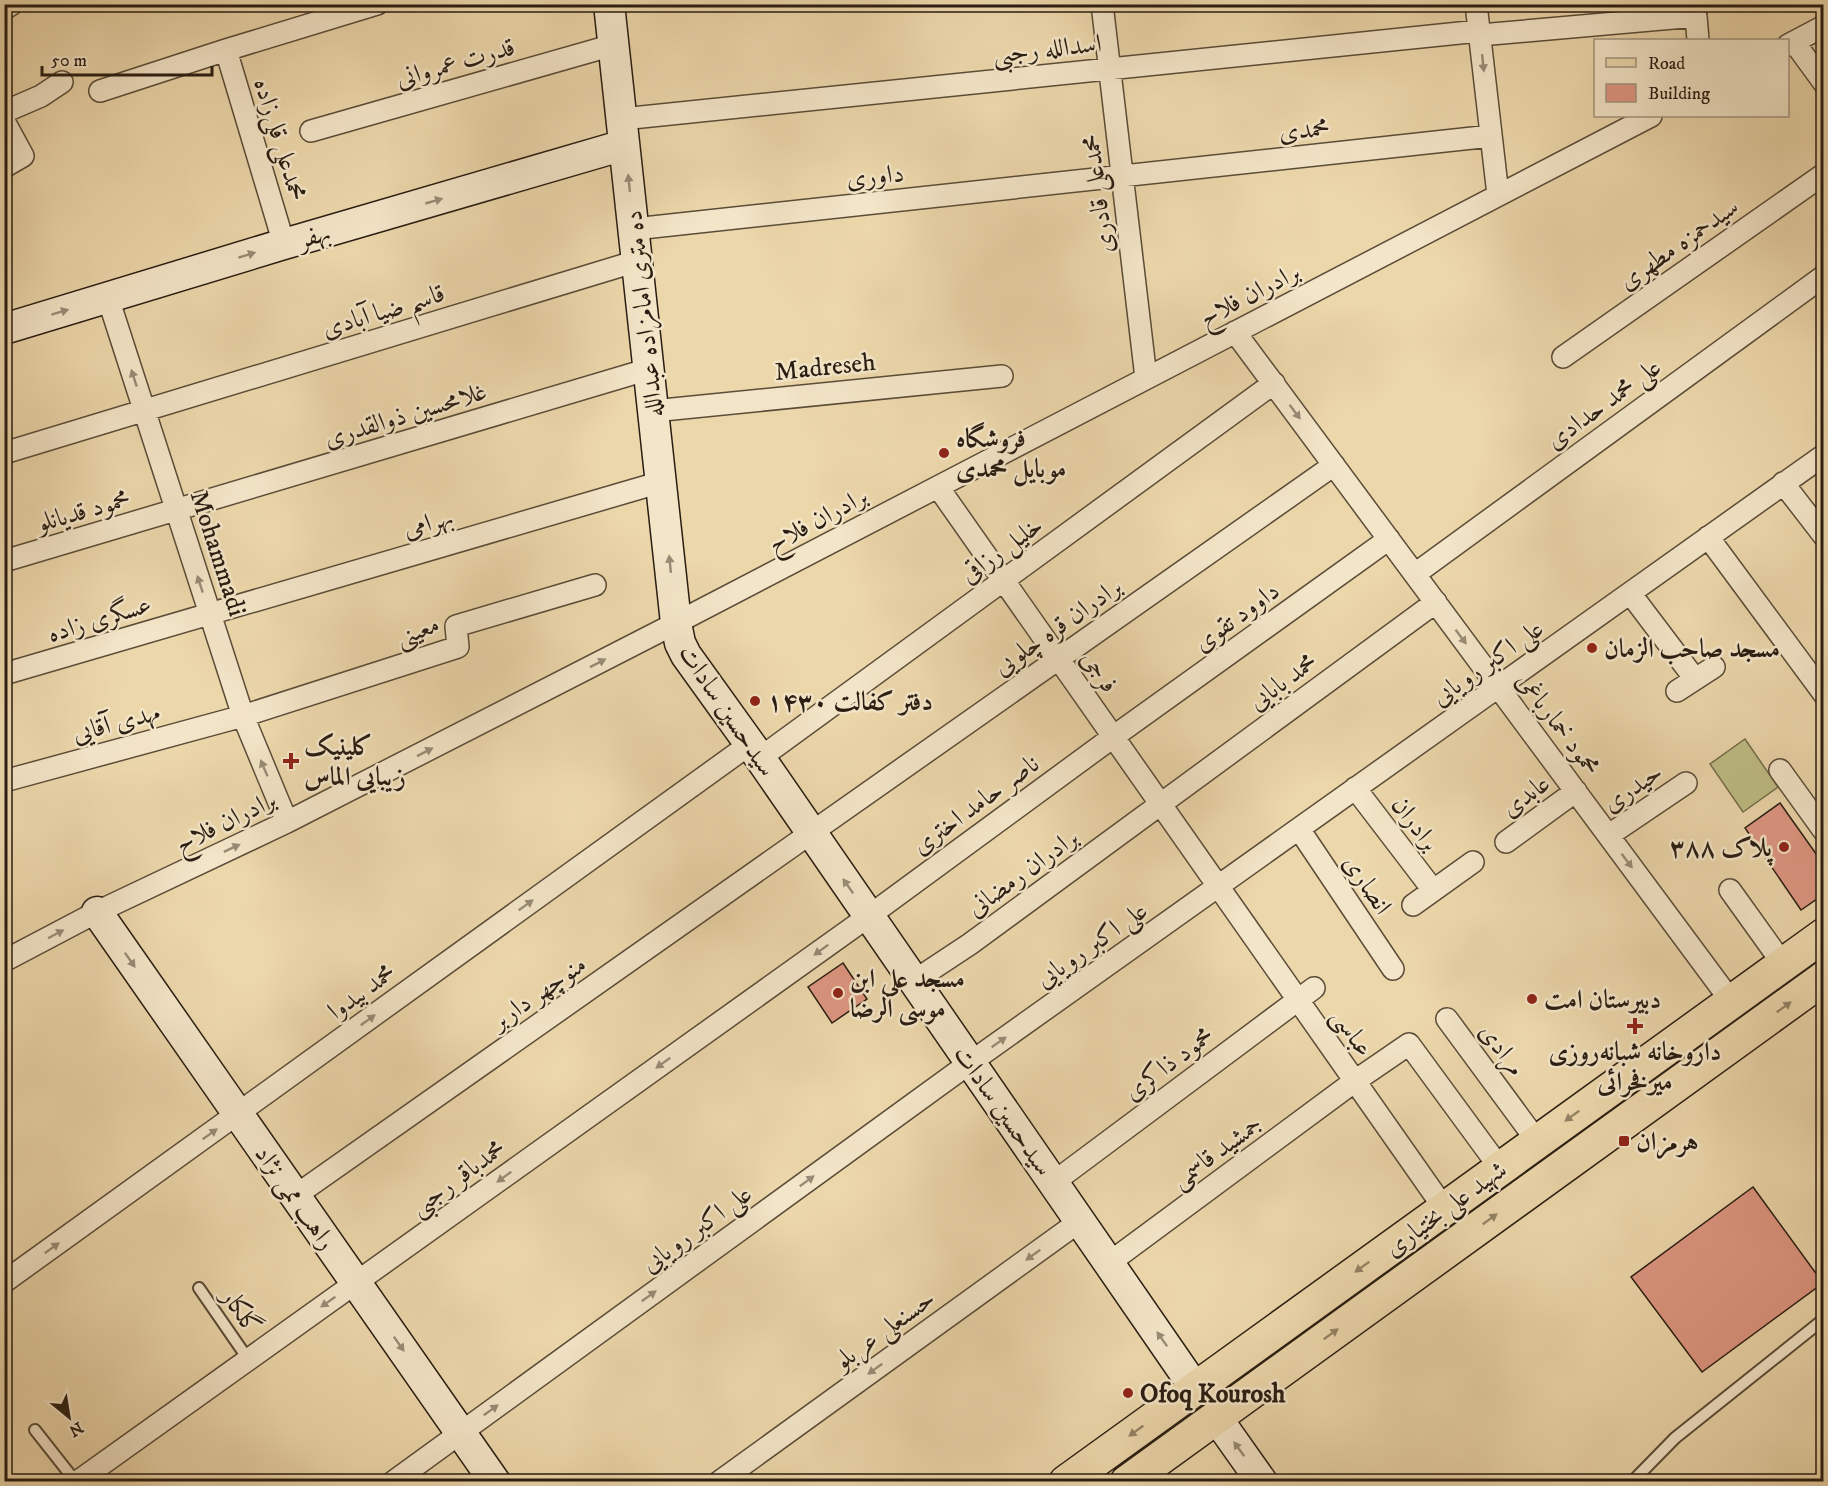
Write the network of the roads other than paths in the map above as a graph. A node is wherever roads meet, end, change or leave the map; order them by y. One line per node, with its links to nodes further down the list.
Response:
1 (12, 4): 6 (street)
2 (377, 4): 12 (street)
3 (609, 4): 11 (main road, ده متری امامزاده عبدالله)
4 (1102, 4): 13 (street, محمدعلی قادری)
5 (1476, 4): 8 (street)
6 (4, 9)
7 (1824, 26): 10 (street)
8 (1479, 33): 9 (street, اسدالله رجبی); 13 (street, اسدالله رجبی); 22 (street, one-way to 22)
9 (1698, 39)
10 (1791, 43): 15 (street)
11 (613, 45): 20 (street, قدرت عمروانی); 21 (main road, ده متری امامزاده عبدالله)
12 (226, 50): 16 (street); 28 (street, محمدعلی قلی‌زاده)
13 (1109, 69): 21 (street, اسدالله رجبی); 25 (street, محمدعلی قادری)
14 (62, 82): 17 (street)
15 (1824, 83)
16 (100, 91)
17 (4, 112)
18 (1649, 117): 26 (street, برادران فلاح)
19 (4, 121): 23 (street)
20 (311, 131)
21 (623, 132): 27 (main road, ده متری امامزاده عبدالله, one-way to 21); 28 (main road, بهفر, one-way to 21)
22 (1491, 136): 25 (street, محمدی); 26 (street)
23 (4, 167)
24 (1824, 174): 34 (street, سیدحمزه مطهری)
25 (1122, 175): 27 (street, داوری); 37 (street, محمدعلی قادری)
26 (1498, 195): 33 (street, برادران فلاح)
27 (634, 229): 29 (main road, ده متری امامزاده عبدالله)
28 (284, 244): 31 (main road, بهفر, one-way to 28)
29 (637, 261): 35 (main road, ده متری امامزاده عبدالله); 39 (street, قاسم ضیا آبادی)
30 (1824, 276): 52 (street, علی محمد حدادی)
31 (108, 297): 32 (main road, بهفر, one-way to 31); 39 (street, Mohammadi, one-way to 31)
32 (4, 329)
33 (1236, 332): 37 (street, برادران فلاح); 38 (street, محمود خمارباغی)
34 (1563, 357)
35 (649, 369): 40 (main road, ده متری امامزاده عبدالله); 47 (street, غلامحسین ذوالقدری)
36 (1002, 376): 40 (street, Madreseh)
37 (1146, 378): 46 (street, برادران فلاح)
38 (1274, 383): 43 (street, محمود خمارباغی, one-way to 43); 53 (street, خلیل رزاقی)
39 (145, 411): 41 (street, قاسم ضیا آبادی); 47 (street, Mohammadi)
40 (653, 411): 44 (main road, ده متری امامزاده عبدالله)
41 (4, 453)
42 (1824, 455): 45 (street, علی اکبر رویایی)
43 (1334, 465): 50 (street, محمود خمارباغی); 59 (street, برادران قره چلویی)
44 (661, 482): 57 (street, بهرامی); 58 (main road, ده متری امامزاده عبدالله, one-way to 44)
45 (1783, 483): 48 (street); 49 (street, علی اکبر رویایی)
46 (938, 487): 53 (street, فرجی); 58 (street, برادران فلاح)
47 (177, 511): 51 (street, محمود قدیانلو); 57 (street, Mohammadi, one-way to 47)
48 (1824, 536)
49 (1708, 537): 55 (street, علی اکبر رویایی); 65 (street)
50 (1389, 539): 52 (street, محمود خمارباغی); 67 (street, داوود تقوی)
51 (4, 561)
52 (1415, 574): 56 (street, محمود خمارباغی)
53 (1003, 580): 59 (street, فرجی); 68 (street, خلیل رزاقی)
54 (595, 585): 66 (street, معینی)
55 (1630, 592): 62 (street); 63 (street, علی اکبر رویایی)
56 (1436, 602): 63 (street, محمود خمارباغی, one-way to 63); 74 (street, محمد بابایی)
57 (210, 613): 61 (street, عسگری زاده); 66 (street, Mohammadi)
58 (676, 623): 68 (main road, سیدحسین سادات); 75 (street, برادران فلاح, one-way to 58)
59 (1059, 658): 67 (street, فرجی); 78 (street, برادران قره چلویی)
60 (1714, 667): 62 (street)
61 (4, 674)
62 (1695, 679): 64 (street)
63 (1498, 686): 72 (street, علی اکبر رویایی); 73 (street, محمود خمارباغی)
64 (1677, 691)
65 (1824, 694)
66 (243, 716): 70 (street, مهدی آقایی); 75 (street, Mohammadi, one-way to 66)
67 (1113, 736): 74 (street, فرجی); 87 (street, ناصر حامد اختری)
68 (755, 751): 78 (main road, سیدحسین سادات); 100 (street, محمد بیدوا, one-way to 68)
69 (1780, 770): 77 (street)
70 (4, 781)
71 (1686, 783): 79 (street, حیدری)
72 (1355, 788): 76 (street, علی اکبر رویایی); 83 (street, برادران)
73 (1576, 791): 79 (street, محمود خمارباغی); 80 (street, عابدی)
74 (1160, 803): 82 (street, فرجی); 93 (street, برادران رمضانی)
75 (287, 822): 86 (street, برادران فلاح, one-way to 75)
76 (1299, 829): 82 (street, علی اکبر رویایی); 91 (street, انصاری)
77 (1824, 831)
78 (811, 832): 87 (main road, سیدحسین سادات, one-way to 78); 104 (street, منوچهر داربر)
79 (1608, 835): 95 (street, محمود خمارباغی, one-way to 95)
80 (1506, 842)
81 (1473, 862): 83 (street, برادران)
82 (1218, 886): 94 (street, عباسی); 98 (street, علی اکبر رویایی, one-way to 82)
83 (1433, 890): 85 (street, برادران)
84 (1730, 890): 90 (street)
85 (1413, 905)
86 (97, 912): 89 (street, برادران فلاح, one-way to 86); 100 (main road, راهب ممی نژاد, one-way to 100)
87 (869, 916): 93 (main road, سیدحسین سادات); 109 (street, محمدباقر رجبی, one-way to 109)
88 (1824, 935): 90 (main road, شهید علی بختیاری)
89 (4, 961)
90 (1784, 964): 95 (main road, شهید علی بختیاری)
91 (1393, 969)
92 (1824, 978): 97 (main road, شهید علی بختیاری, one-way to 92)
93 (914, 981): 98 (main road, سیدحسین سادات)
94 (1306, 994): 99 (street, عباسی); 103 (street, محمود ذاکری)
95 (1731, 1001): 97 (main road); 101 (main road, شهید علی بختیاری, one-way to 101)
96 (1447, 1019): 101 (street, مرادی)
97 (1752, 1030): 114 (main road, شهید علی بختیاری, one-way to 97)
98 (971, 1062): 103 (main road, سیدحسین سادات); 118 (street, علی اکبر رویایی, one-way to 98)
99 (1355, 1081): 102 (street, جمشید قاسمی); 105 (street, عباسی); 107 (street, جمشید قاسمی)
100 (238, 1114): 104 (main road, راهب ممی نژاد); 108 (street, محمد بیدوا, one-way to 100)
101 (1538, 1141): 102 (main road, شهید علی بختیاری)
102 (1500, 1168): 105 (main road, شهید علی بختیاری)
103 (1053, 1182): 106 (main road, سیدحسین سادات)
104 (295, 1196): 109 (main road, راهب ممی نژاد)
105 (1444, 1208): 112 (main road, شهید علی بختیاری, one-way to 112)
106 (1080, 1221): 107 (main road, سیدحسین سادات); 122 (street, حسنعلی عربلو, one-way to 122)
107 (1109, 1263): 115 (main road, سیدحسین سادات, one-way to 107)
108 (4, 1282)
109 (356, 1282): 113 (street, محمدباقر رجبی, one-way to 113); 118 (main road, راهب ممی نژاد, one-way to 118)
110 (199, 1287): 113 (lane, گلکار)
111 (1824, 1319): 126 (lane)
112 (1276, 1330): 114 (main road); 115 (main road, شهید علی بختیاری)
113 (248, 1359): 119 (street, محمدباقر رجبی)
114 (1296, 1359): 116 (main road, شهید علی بختیاری)
115 (1195, 1388): 116 (main road); 123 (main road, شهید علی بختیاری, one-way to 123)
116 (1216, 1417): 124 (main road, شهید علی بختیاری); 125 (main road, one-way to 116)
117 (35, 1430): 119 (lane)
118 (461, 1432): 120 (street, علی اکبر رویایی); 121 (main road, راهب ممی نژاد)
119 (76, 1482)
120 (393, 1482)
121 (495, 1482)
122 (719, 1482)
123 (1066, 1482)
124 (1127, 1482)
125 (1262, 1482)
126 (1632, 1482)

